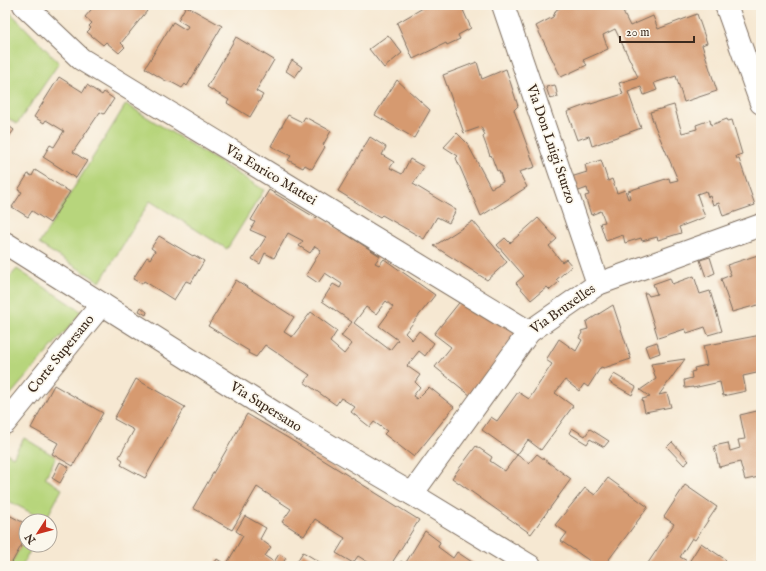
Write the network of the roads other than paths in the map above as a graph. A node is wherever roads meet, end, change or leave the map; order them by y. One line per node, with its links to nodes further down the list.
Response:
1 (24, 5): 9 (street, Via Enrico Mattei)
2 (726, 5): 4 (street)
3 (511, 9): 7 (street, Via Don Luigi Sturzo)
4 (761, 103)
5 (761, 225): 7 (street, Via Bruxelles)
6 (5, 243): 8 (street, Via Supersano)
7 (598, 284): 9 (street, Via Bruxelles)
8 (102, 304): 10 (street, Corte Supersano); 11 (street, Via Supersano)
9 (529, 332): 11 (street, Via Bruxelles)
10 (5, 423)
11 (412, 494): 12 (street, Via Supersano)
12 (530, 566)

